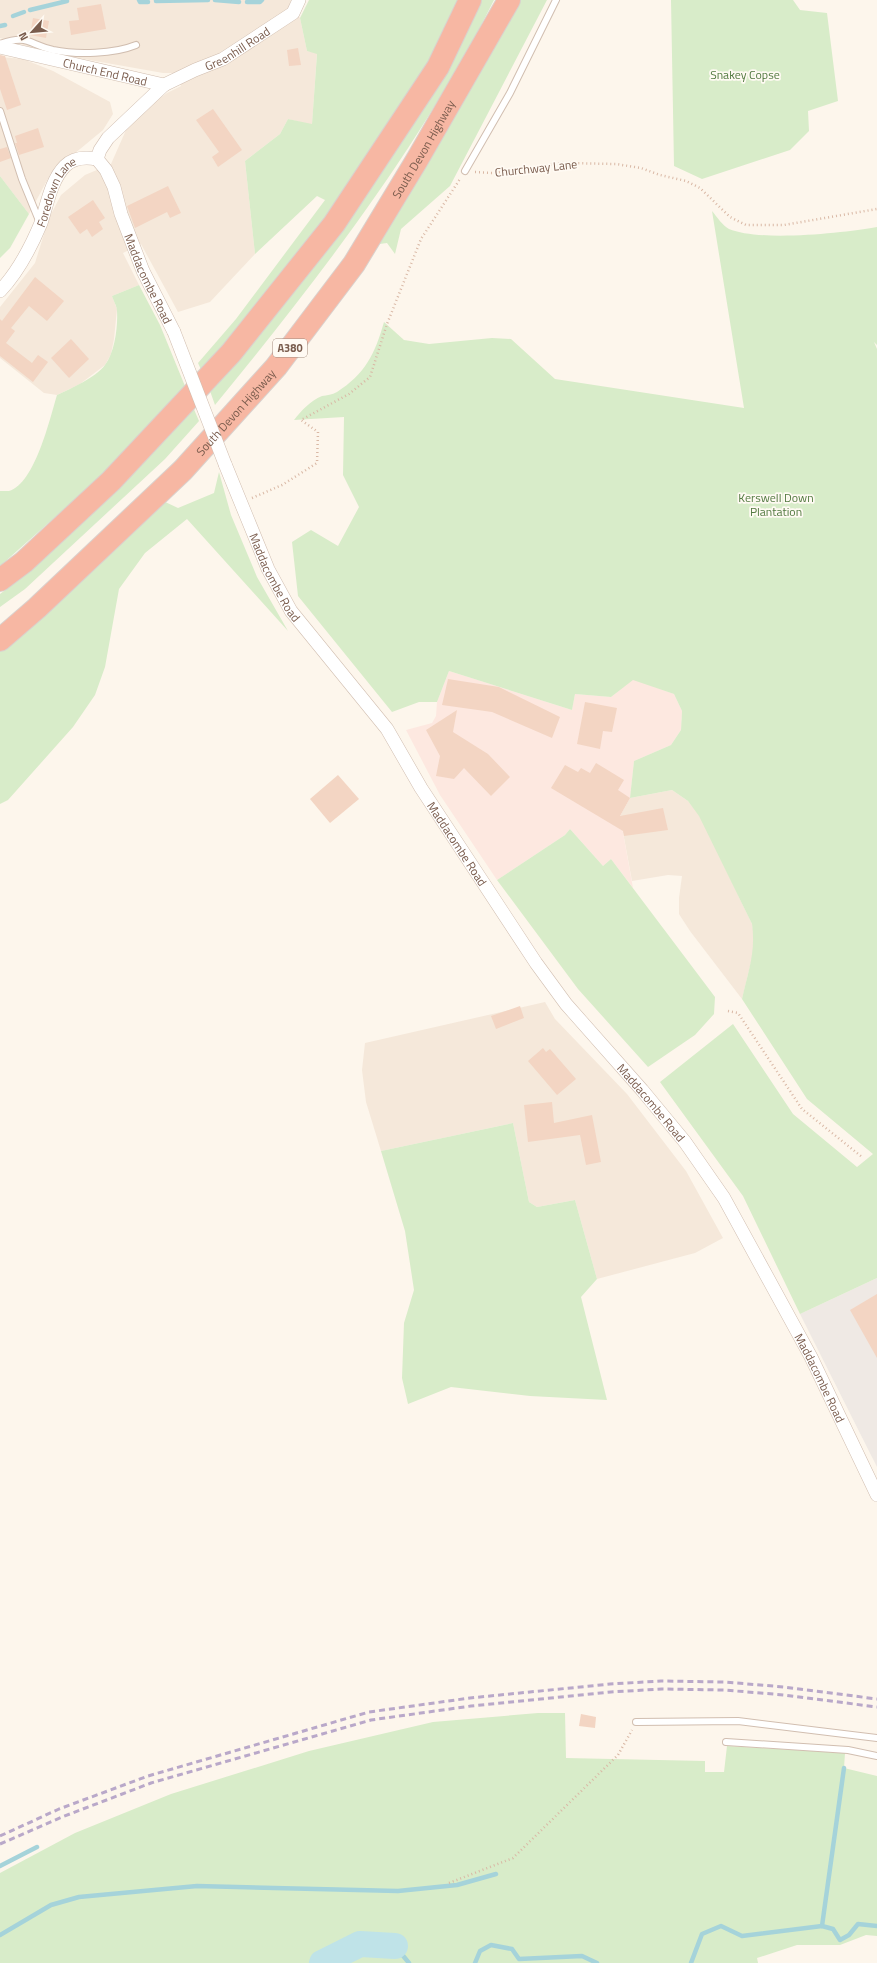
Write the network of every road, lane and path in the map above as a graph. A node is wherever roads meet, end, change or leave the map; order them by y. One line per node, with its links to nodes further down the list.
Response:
1 (299, 0): 7 (street, Greenhill Road)
2 (470, 0): 15 (highway)
3 (509, 0): 16 (highway, South Devon Highway / A380)
4 (556, 0): 10 (lane)
5 (0, 45): 6 (lane); 7 (street, Church End Road)
6 (136, 45)
7 (164, 85): 9 (street, Foredown Lane)
8 (0, 111): 12 (lane)
9 (97, 160): 12 (street, Foredown Lane); 14 (street, Maddacombe Road, bridge)
10 (465, 171): 11 (path, Churchway Lane); 14 (path)
11 (877, 209)
12 (40, 224): 13 (street, Foredown Lane)
13 (0, 291)
14 (241, 503): 19 (street, Maddacombe Road)
15 (0, 580)
16 (0, 640)
17 (728, 1011): 18 (path)
18 (862, 1157)
19 (877, 1495)
20 (636, 1722): 21 (lane); 24 (path)
21 (877, 1738)
22 (726, 1742): 23 (lane)
23 (877, 1756)
24 (449, 1883)

